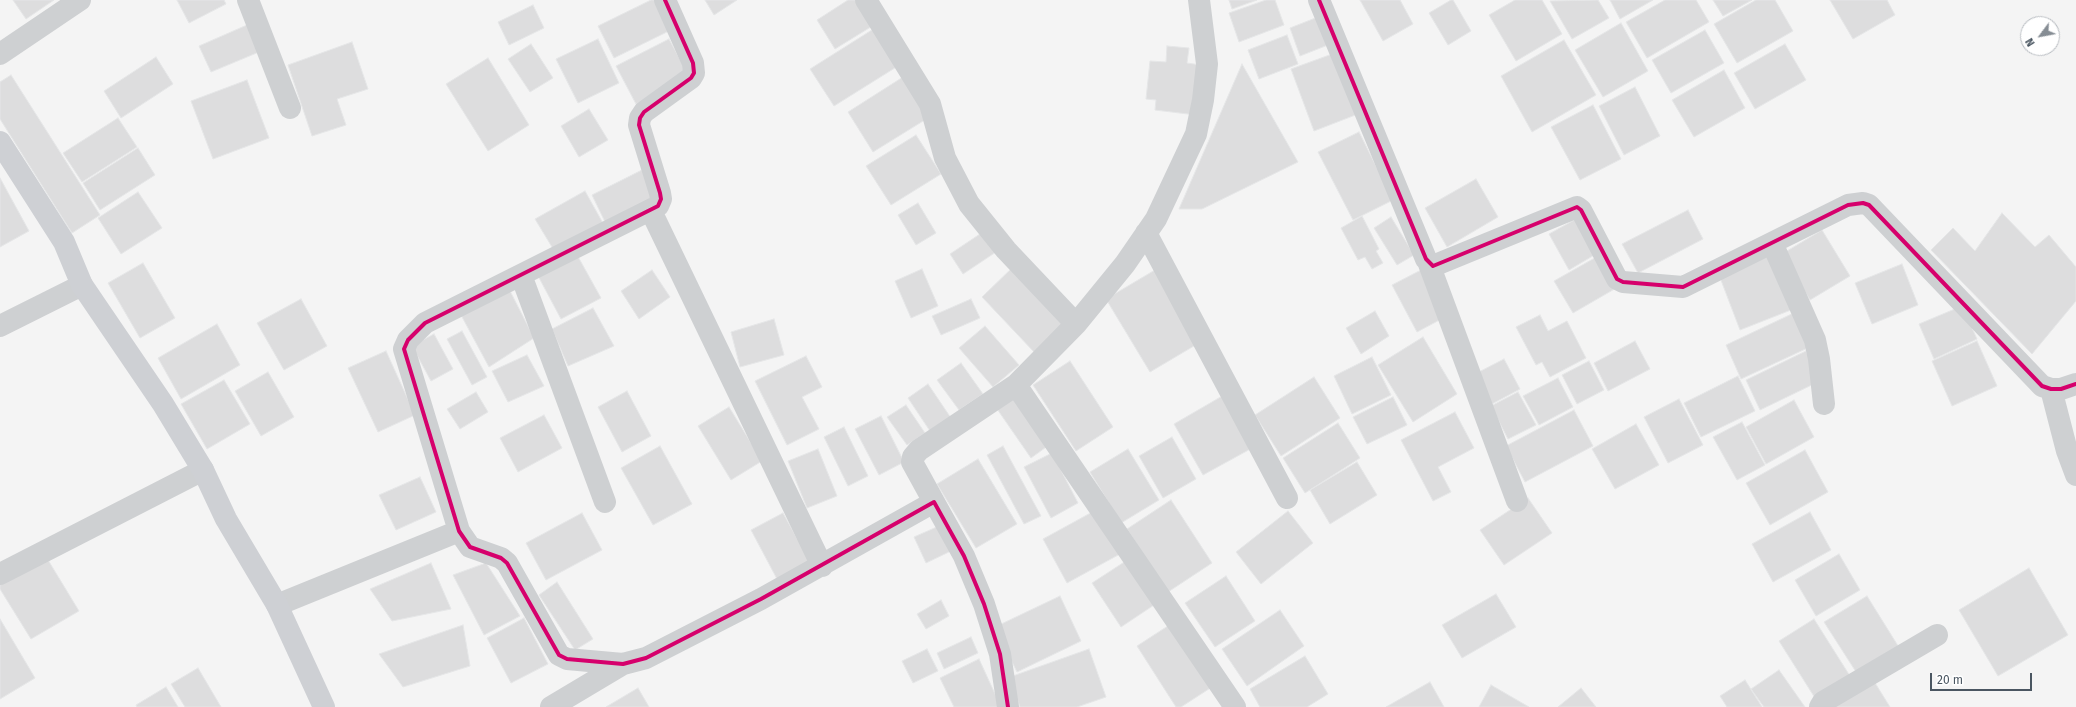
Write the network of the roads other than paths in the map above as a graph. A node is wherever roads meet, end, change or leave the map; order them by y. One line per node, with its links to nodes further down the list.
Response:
1 (80, 0): 7 (street)
2 (248, 0): 8 (street)
3 (665, 0): 10 (street)
4 (866, 0): 16 (street)
5 (1199, 0): 11 (street)
6 (1319, 0): 13 (street)
7 (0, 54)
8 (290, 108)
9 (0, 142): 15 (street)
10 (650, 211): 14 (street); 29 (street)
11 (1146, 234): 16 (street); 24 (street)
12 (1772, 243): 13 (street); 20 (street); 21 (street)
13 (1429, 264): 25 (street)
14 (521, 275): 26 (street); 28 (street)
15 (82, 285): 17 (street); 22 (street)
16 (1076, 324): 19 (street)
17 (0, 326)
18 (2076, 384): 20 (street)
19 (1016, 385): 27 (street); 37 (street)
20 (2051, 389): 23 (street)
21 (1824, 404)
22 (203, 470): 30 (street); 31 (street)
23 (2076, 475)
24 (1287, 498)
25 (1517, 501)
26 (605, 502)
27 (934, 502): 29 (street); 36 (street)
28 (459, 531): 31 (street); 33 (street)
29 (822, 566): 33 (street)
30 (0, 574)
31 (277, 605): 34 (street)
32 (1937, 634): 38 (street)
33 (623, 664): 35 (street)
34 (324, 707)
35 (551, 707)
36 (1008, 707)
37 (1235, 707)
38 (1820, 707)

